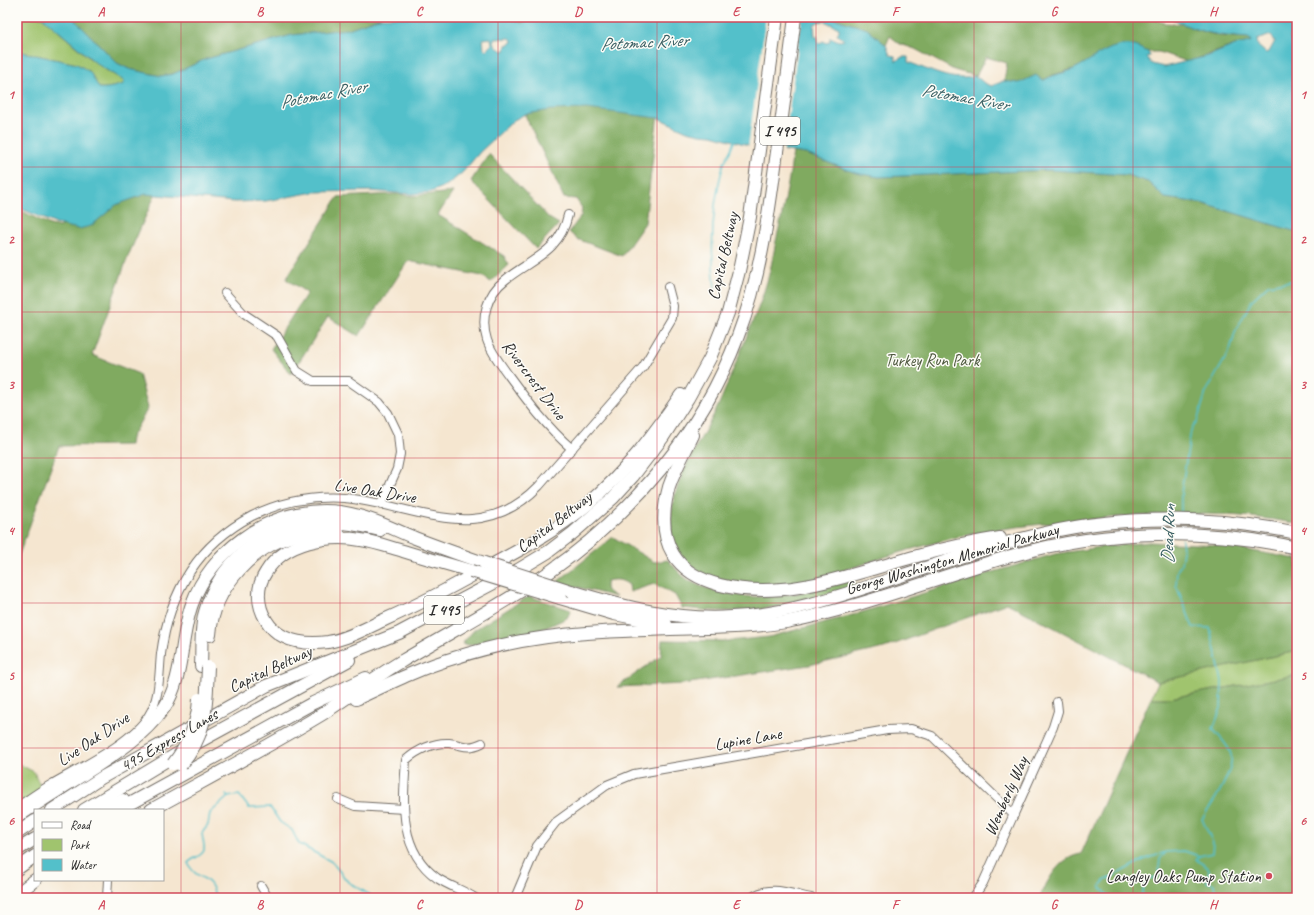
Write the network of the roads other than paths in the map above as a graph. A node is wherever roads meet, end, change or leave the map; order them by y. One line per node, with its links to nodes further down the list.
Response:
1 (777, 17): 6 (highway, Capital Beltway / I 495)
2 (795, 17): 7 (highway, Capital Beltway / I 495)
3 (568, 215): 8 (street, Rivercrest Drive)
4 (668, 287): 8 (street, Live Oak Drive)
5 (226, 293): 9 (street)
6 (732, 296): 14 (highway); 16 (highway, Capital Beltway / I 495)
7 (725, 366): 10 (highway); 17 (highway, Capital Beltway / I 495)
8 (572, 449): 9 (street, Live Oak Drive)
9 (381, 505): 25 (street, Live Oak Drive)
10 (1045, 533): 11 (highway, George Washington Memorial Parkway); 13 (highway, bridge)
11 (1297, 533)
12 (1297, 548): 15 (highway, George Washington Memorial Parkway)
13 (484, 563): 18 (highway); 34 (highway)
14 (471, 570): 15 (highway, bridge); 18 (highway)
15 (713, 628): 20 (highway)
16 (399, 633): 22 (highway, 495 Express Lanes); 26 (highway, Capital Beltway / I 495)
17 (400, 662): 20 (highway, Capital Beltway / I 495); 30 (highway, 495 Express Lanes)
18 (205, 667): 22 (highway, bridge); 23 (highway, bridge)
19 (1057, 702): 33 (street, Wemberly Way)
20 (323, 713): 31 (highway, Capital Beltway / I 495)
21 (482, 743): 32 (street)
22 (182, 751): 23 (highway, bridge); 27 (highway, 495 Express Lanes)
23 (177, 764): 28 (highway); 29 (highway)
24 (338, 799): 32 (street)
25 (17, 807)
26 (54, 809)
27 (86, 809)
28 (94, 809)
29 (107, 809)
30 (120, 809)
31 (153, 809)
32 (404, 809): 47 (street)
33 (1014, 815): 48 (street, Lupine Lane); 51 (street, Wemberly Way)
34 (17, 817)
35 (34, 822): 36 (highway)
36 (17, 833)
37 (34, 841): 38 (highway)
38 (17, 850)
39 (34, 857): 40 (highway)
40 (17, 869)
41 (34, 881): 44 (highway)
42 (108, 881): 45 (street)
43 (261, 886): 46 (street)
44 (17, 894)
45 (107, 898)
46 (268, 898)
47 (475, 898)
48 (514, 898)
49 (752, 898): 50 (street)
50 (811, 898)
51 (973, 898)

